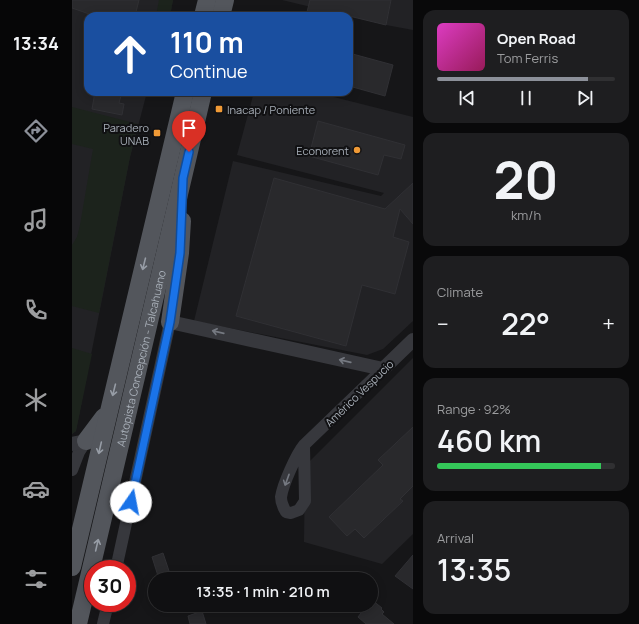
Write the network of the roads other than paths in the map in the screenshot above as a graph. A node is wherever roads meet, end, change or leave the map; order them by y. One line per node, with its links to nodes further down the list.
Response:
1 (207, 0): 3 (main road)
2 (225, 0): 4 (main road)
3 (204, 12)
4 (222, 12)
5 (184, 96): 11 (main road, Autopista Concepción - Talcahuano, one-way to 11)
6 (202, 96): 7 (main road, Autopista Concepción - Talcahuano)
7 (183, 178): 8 (main road); 18 (main road, Autopista Concepción - Talcahuano, one-way to 7)
8 (170, 322): 10 (street, one-way to 8); 15 (street)
9 (413, 340): 10 (street, Américo Vespucio)
10 (383, 369): 13 (street, Américo Vespucio)
11 (109, 410): 12 (main road); 16 (main road, Autopista Concepción - Talcahuano, one-way to 16)
12 (79, 443): 14 (street)
13 (304, 445): 13 (street, Américo Vespucio, one-way to 13)
14 (72, 470)
15 (118, 560)
16 (72, 567)
17 (106, 612): 19 (street)
18 (78, 624)
19 (103, 624)

